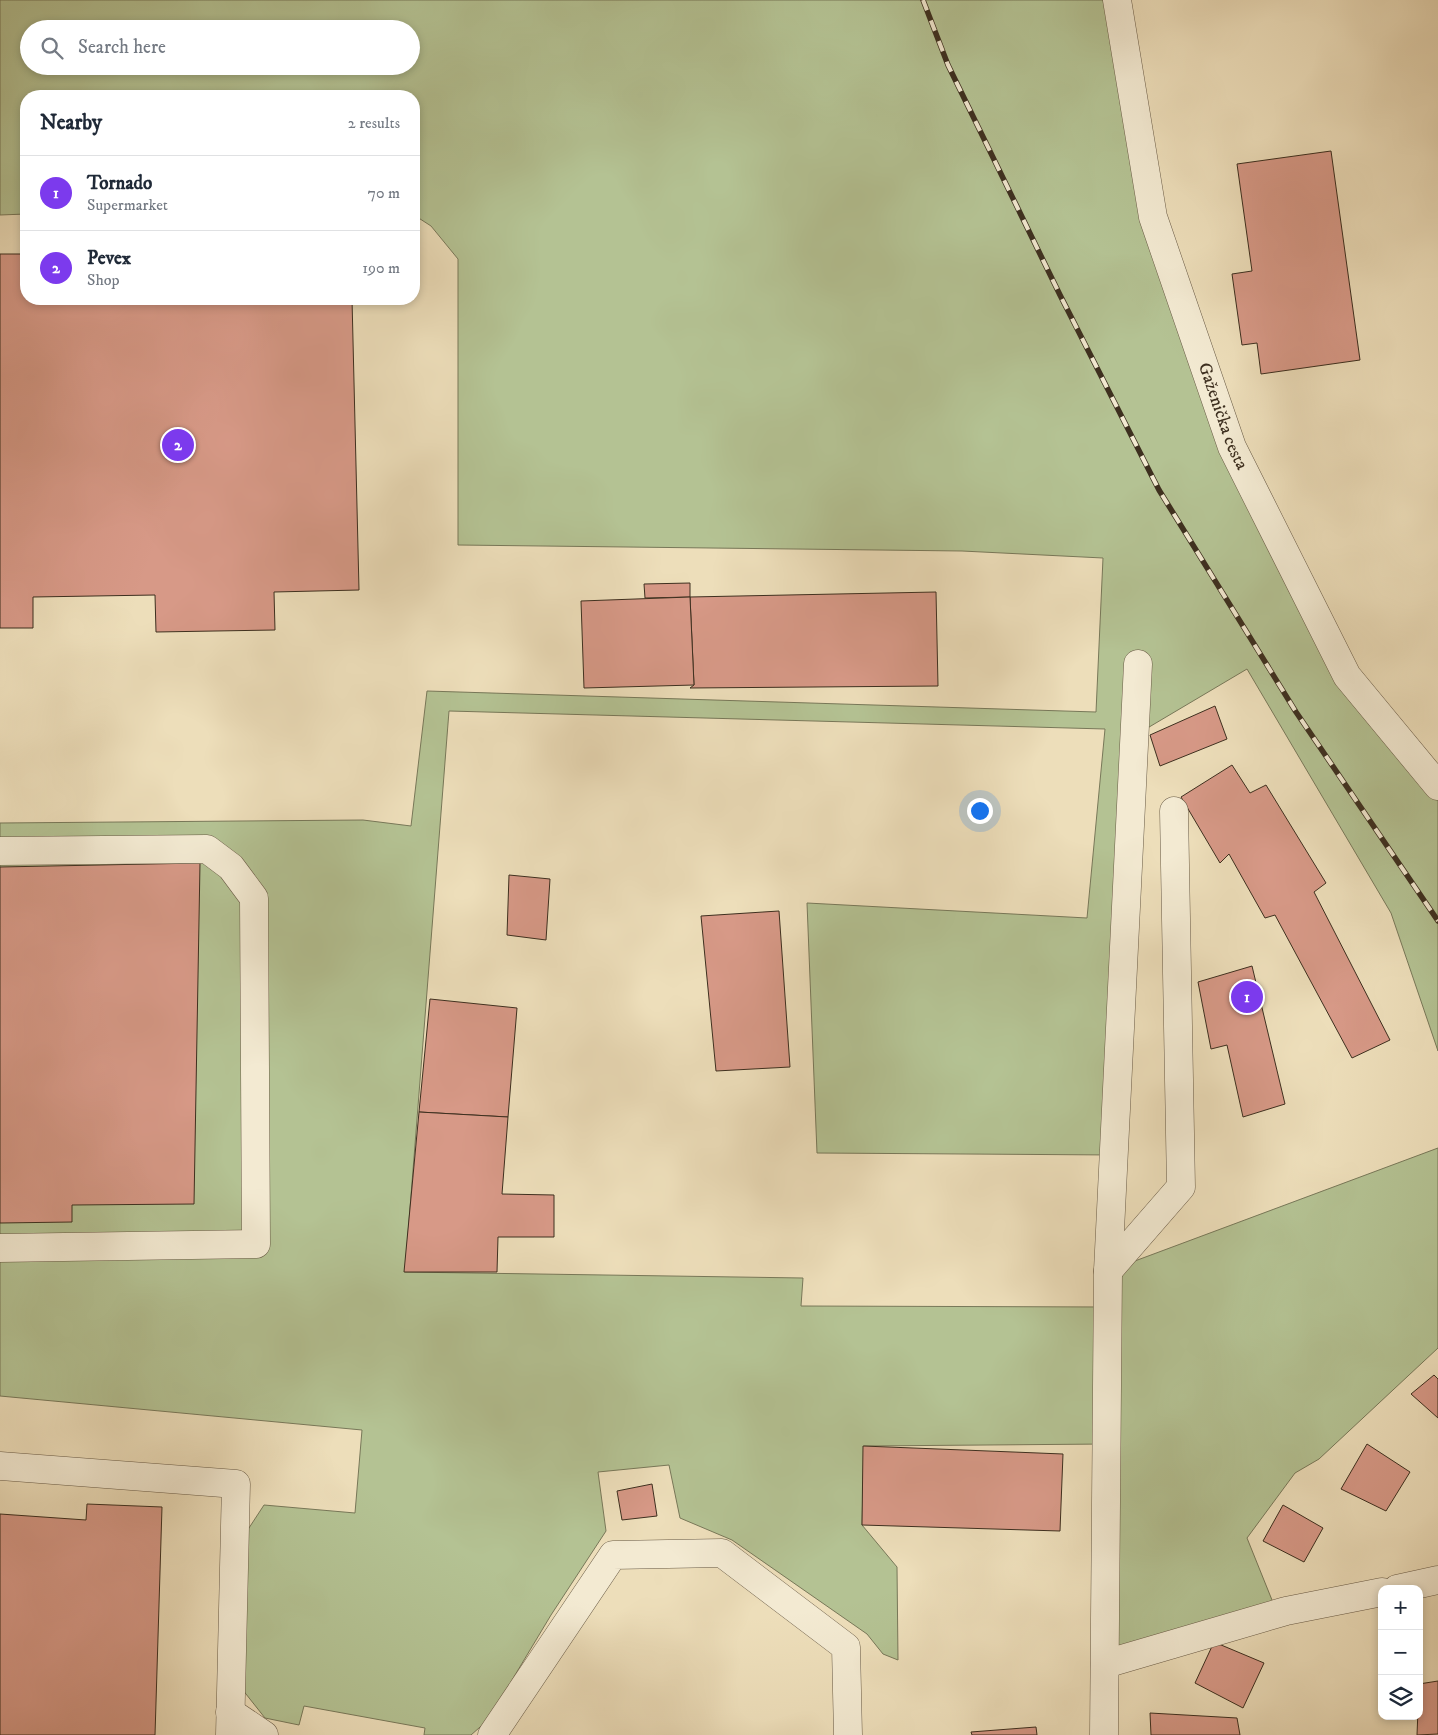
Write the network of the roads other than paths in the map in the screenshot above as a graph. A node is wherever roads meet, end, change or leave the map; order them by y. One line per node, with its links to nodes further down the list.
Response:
1 (1117, 0): 3 (street, Gaženička cesta)
2 (1138, 664): 7 (street)
3 (1438, 786)
4 (1174, 811): 7 (street)
5 (0, 851): 6 (street)
6 (0, 1248)
7 (1108, 1271): 12 (street)
8 (0, 1466): 13 (street)
9 (1438, 1580): 10 (street)
10 (1415, 1585)
11 (1378, 1593): 12 (street)
12 (1105, 1664): 17 (street)
13 (230, 1723): 14 (street)
14 (264, 1735)
15 (492, 1735): 16 (street)
16 (848, 1735)
17 (1104, 1735)

